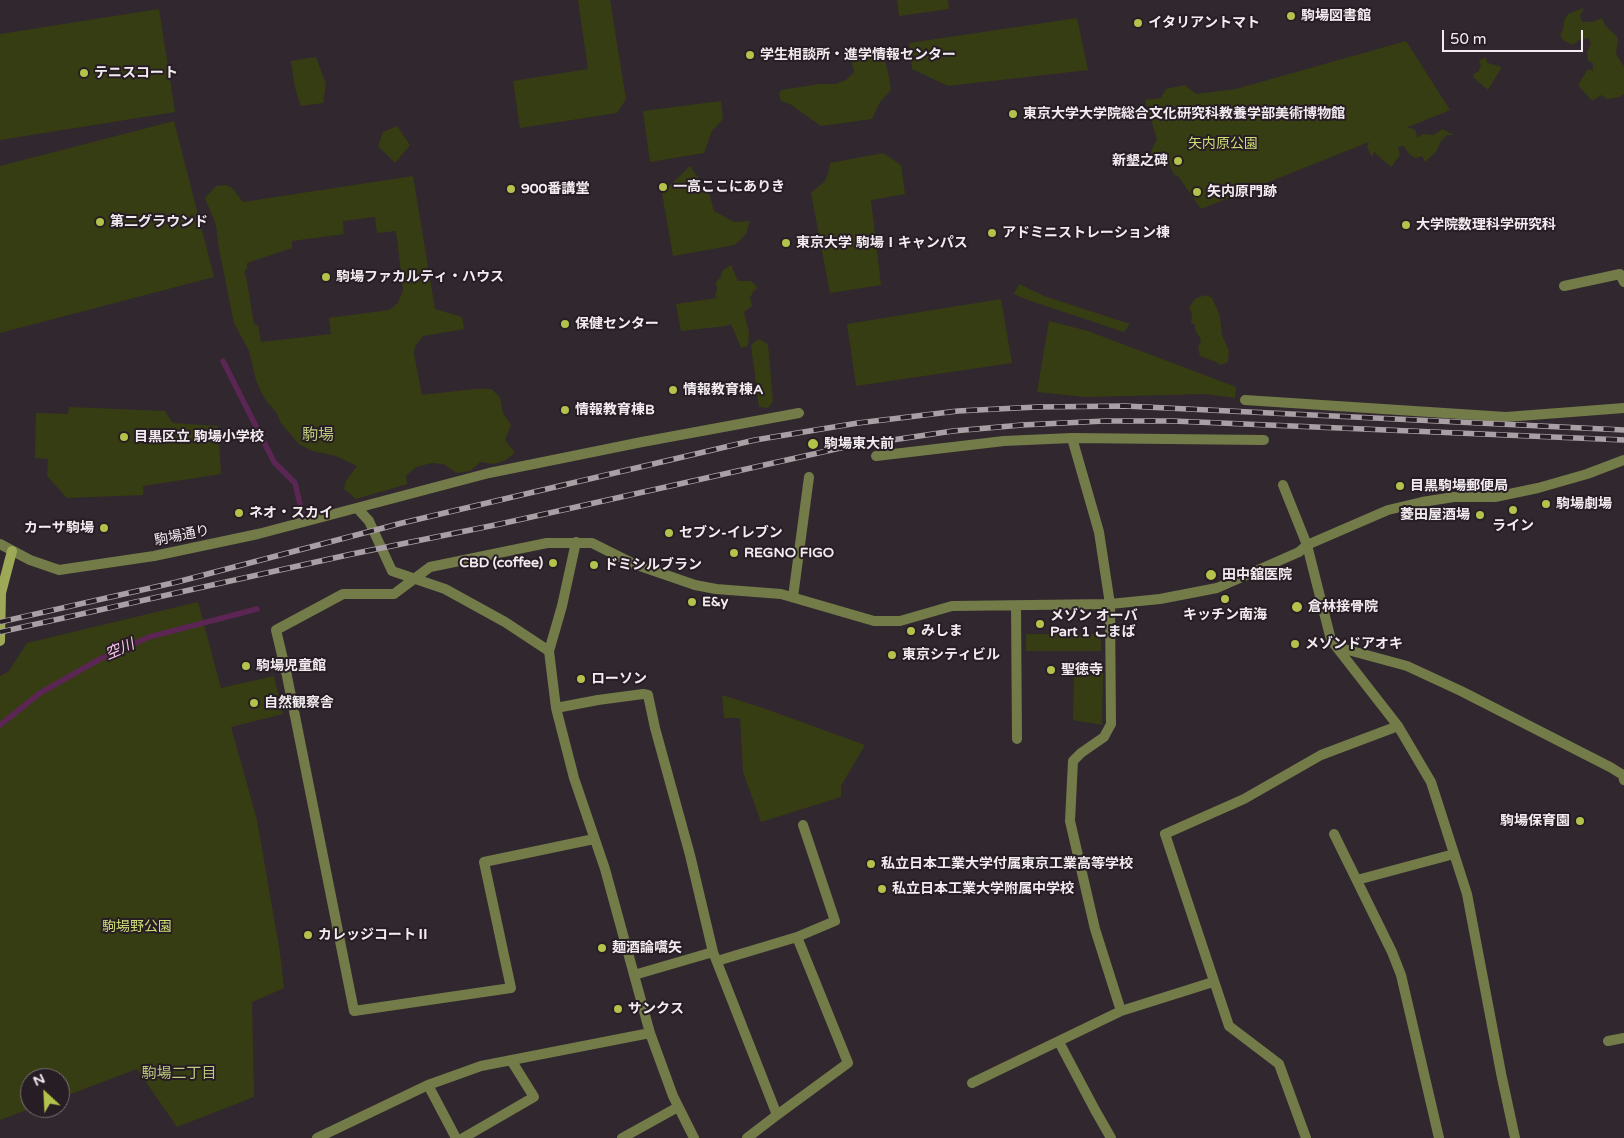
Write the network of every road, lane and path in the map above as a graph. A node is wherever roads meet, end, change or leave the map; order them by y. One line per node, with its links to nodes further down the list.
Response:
1 (1624, 282): 2 (street)
2 (1564, 286)
3 (1245, 400): 4 (street)
4 (1624, 408)
5 (799, 413): 12 (street, 駒場通り)
6 (1072, 438): 7 (street); 8 (street); 20 (street)
7 (1264, 440)
8 (876, 456)
9 (1624, 460): 15 (street)
10 (809, 477): 19 (street)
11 (1284, 485): 15 (street)
12 (358, 509): 16 (street, 駒場通り); 17 (street)
13 (576, 542): 17 (street); 19 (street); 24 (street)
14 (0, 544): 16 (street, 駒場通り)
15 (1307, 545): 20 (street); 23 (street)
16 (12, 551): 18 (street)
17 (413, 579): 24 (street); 31 (street)
18 (1, 593): 22 (street)
19 (793, 597): 21 (street)
20 (1110, 604): 21 (street); 38 (street)
21 (1016, 606): 27 (street)
22 (0, 641)
23 (1337, 647): 26 (street); 28 (street)
24 (549, 651): 25 (street)
25 (556, 708): 31 (street); 35 (street)
26 (1398, 726): 32 (street); 37 (street)
27 (1017, 739)
28 (1624, 780)
29 (803, 825): 34 (street)
30 (1334, 834): 33 (street)
31 (594, 839): 36 (street)
32 (1454, 854): 33 (street); 57 (street)
33 (1357, 880): 56 (street)
34 (798, 936): 35 (street); 47 (street)
35 (715, 957): 36 (street); 47 (street)
36 (634, 975): 39 (street)
37 (1213, 982): 38 (street); 55 (street)
38 (1121, 1011): 42 (street)
39 (650, 1033): 43 (street); 46 (street)
40 (1624, 1038): 41 (street)
41 (1608, 1041)
42 (1059, 1042): 44 (street); 54 (street)
43 (511, 1060): 45 (street); 50 (street)
44 (972, 1082)
45 (428, 1085): 48 (street); 49 (street)
46 (678, 1107): 51 (street); 52 (street)
47 (777, 1115): 53 (street)
48 (317, 1138)
49 (456, 1138)
50 (463, 1138)
51 (622, 1138)
52 (694, 1138)
53 (747, 1138)
54 (1111, 1138)
55 (1306, 1138)
56 (1440, 1138)
57 (1515, 1138)

